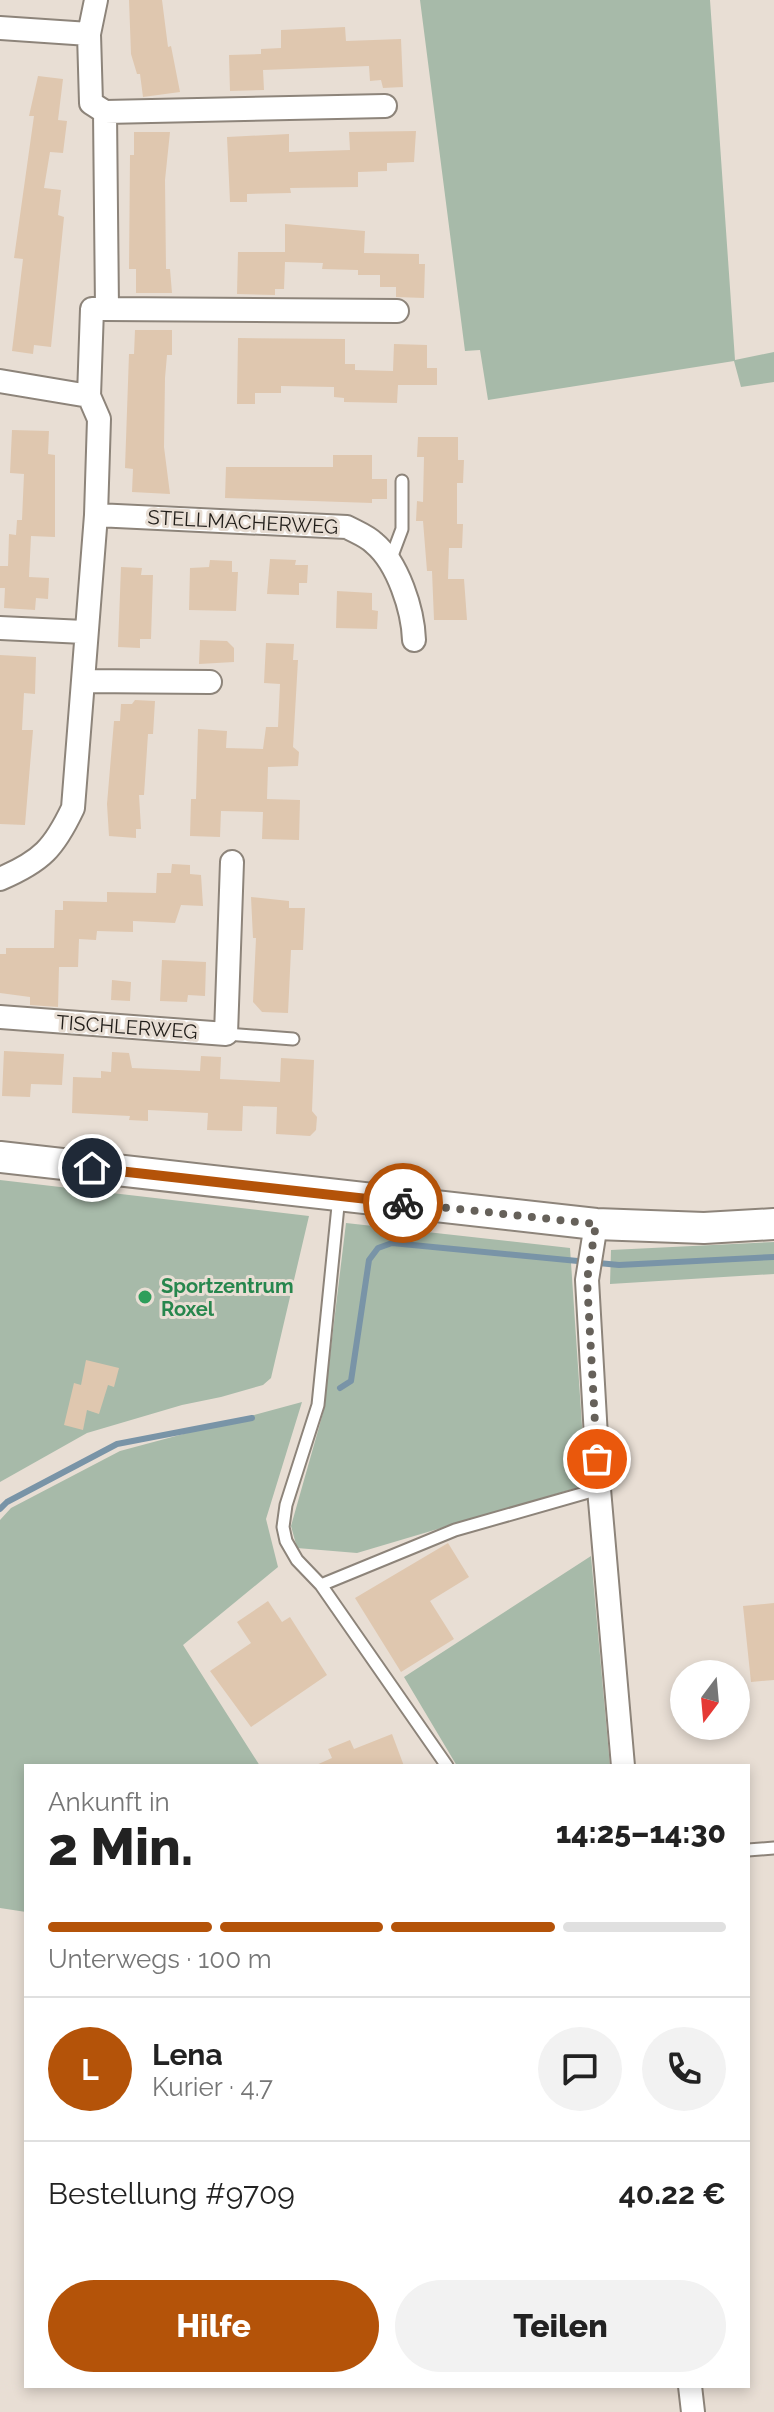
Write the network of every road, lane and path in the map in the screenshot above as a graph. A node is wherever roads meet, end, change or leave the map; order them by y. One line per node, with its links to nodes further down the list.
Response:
1 (96, 0): 3 (street)
2 (0, 28): 3 (street)
3 (89, 34): 5 (street)
4 (385, 106): 5 (street)
5 (105, 112): 6 (street)
6 (107, 309): 7 (street); 9 (street)
7 (397, 311)
8 (0, 381): 9 (street)
9 (89, 396): 11 (street)
10 (402, 481): 12 (lane)
11 (96, 515): 12 (street, STELLMACHERWEG); 14 (street)
12 (390, 561): 15 (street, STELLMACHERWEG)
13 (0, 628): 14 (street)
14 (84, 632): 16 (street)
15 (414, 640)
16 (83, 681): 17 (street); 19 (street)
17 (210, 682)
18 (232, 862): 21 (street, TISCHLERWEG)
19 (0, 879)
20 (0, 1017): 21 (street, TISCHLERWEG)
21 (226, 1034): 22 (lane)
22 (293, 1039)
23 (0, 1157): 24 (main road)
24 (339, 1196): 25 (main road); 28 (lane)
25 (596, 1224): 26 (main road); 27 (street)
26 (774, 1224)
27 (599, 1489): 28 (lane); 30 (street)
28 (321, 1585): 29 (lane)
29 (446, 1764)
30 (623, 1764)
31 (774, 1848): 32 (lane)
32 (750, 1850)
33 (690, 2388): 34 (street)
34 (693, 2412)

